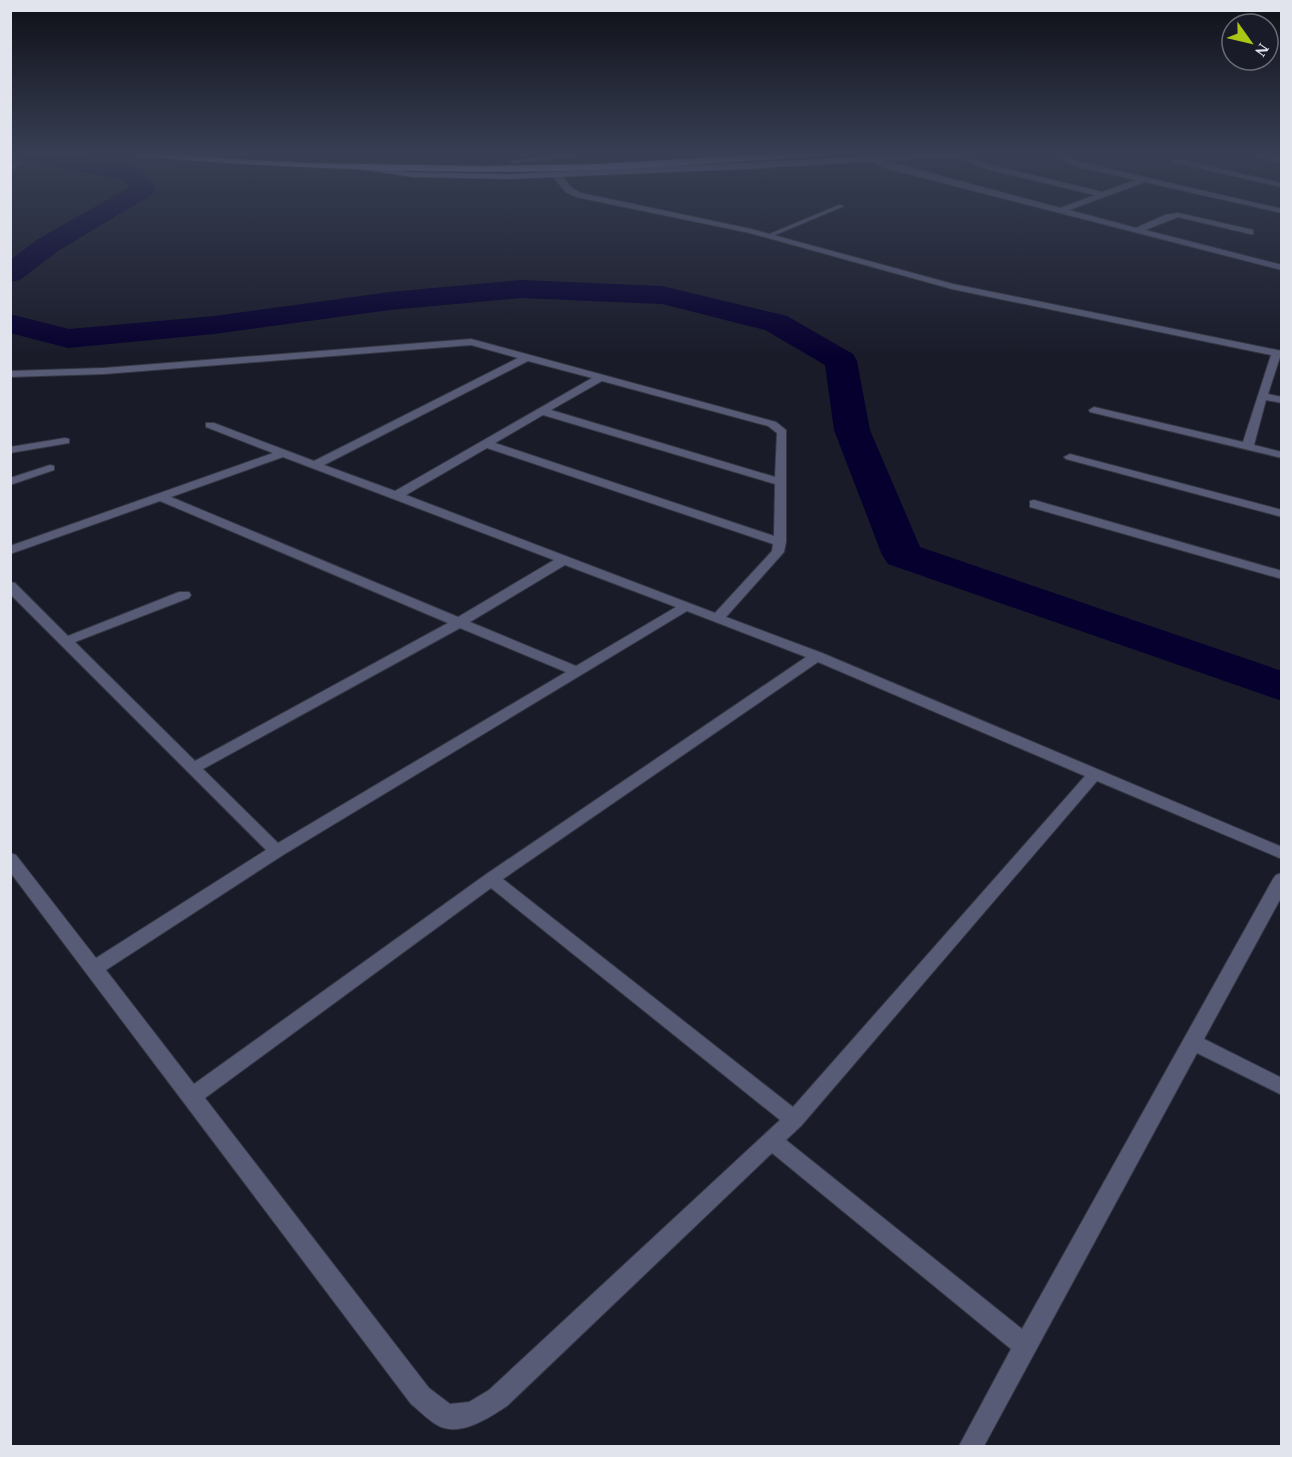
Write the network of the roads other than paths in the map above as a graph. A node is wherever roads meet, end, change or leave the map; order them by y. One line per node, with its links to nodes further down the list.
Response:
1 (699, 221): 8 (street)
2 (804, 221): 8 (lane)
3 (1098, 221): 6 (street)
4 (1162, 221): 6 (street)
5 (1203, 221): 7 (street)
6 (1136, 231): 9 (street)
7 (1250, 232)
8 (768, 236): 10 (street)
9 (1281, 268)
10 (1279, 353): 14 (street)
11 (528, 357): 12 (street); 13 (street); 26 (street)
12 (10, 374)
13 (601, 377): 17 (street); 29 (street)
14 (1262, 396): 15 (street); 21 (street)
15 (1281, 400)
16 (1094, 410): 21 (street)
17 (542, 411): 20 (street); 29 (street)
18 (210, 425): 23 (street)
19 (65, 441): 22 (street)
20 (487, 444): 30 (street); 34 (street)
21 (1248, 446): 24 (street)
22 (10, 450)
23 (283, 453): 26 (street); 31 (street)
24 (1281, 455)
25 (1070, 457): 33 (street)
26 (315, 465): 30 (street)
27 (50, 468): 28 (street)
28 (10, 482)
29 (781, 482): 34 (street)
30 (396, 496): 36 (street)
31 (161, 497): 35 (street); 42 (street)
32 (1034, 504): 37 (street)
33 (1281, 514)
34 (780, 542): 41 (street)
35 (10, 550)
36 (564, 560): 40 (street); 42 (street)
37 (1281, 575)
38 (10, 586): 43 (street)
39 (184, 595): 43 (street)
40 (685, 607): 41 (street); 45 (street)
41 (717, 619): 44 (street)
42 (460, 622): 45 (street); 46 (street)
43 (66, 641): 46 (street)
44 (817, 656): 47 (street); 51 (street)
45 (577, 672): 48 (street)
46 (193, 768): 48 (street)
47 (1094, 775): 49 (street); 57 (street)
48 (277, 851): 53 (street)
49 (1281, 854)
50 (10, 859): 53 (street)
51 (491, 879): 56 (street); 57 (street)
52 (1281, 879): 54 (street)
53 (95, 968): 56 (street)
54 (1192, 1042): 55 (street); 59 (street)
55 (1281, 1088)
56 (192, 1096): 58 (street)
57 (794, 1120): 58 (street)
58 (772, 1141): 59 (street)
59 (1026, 1347): 60 (street)
60 (971, 1446)

